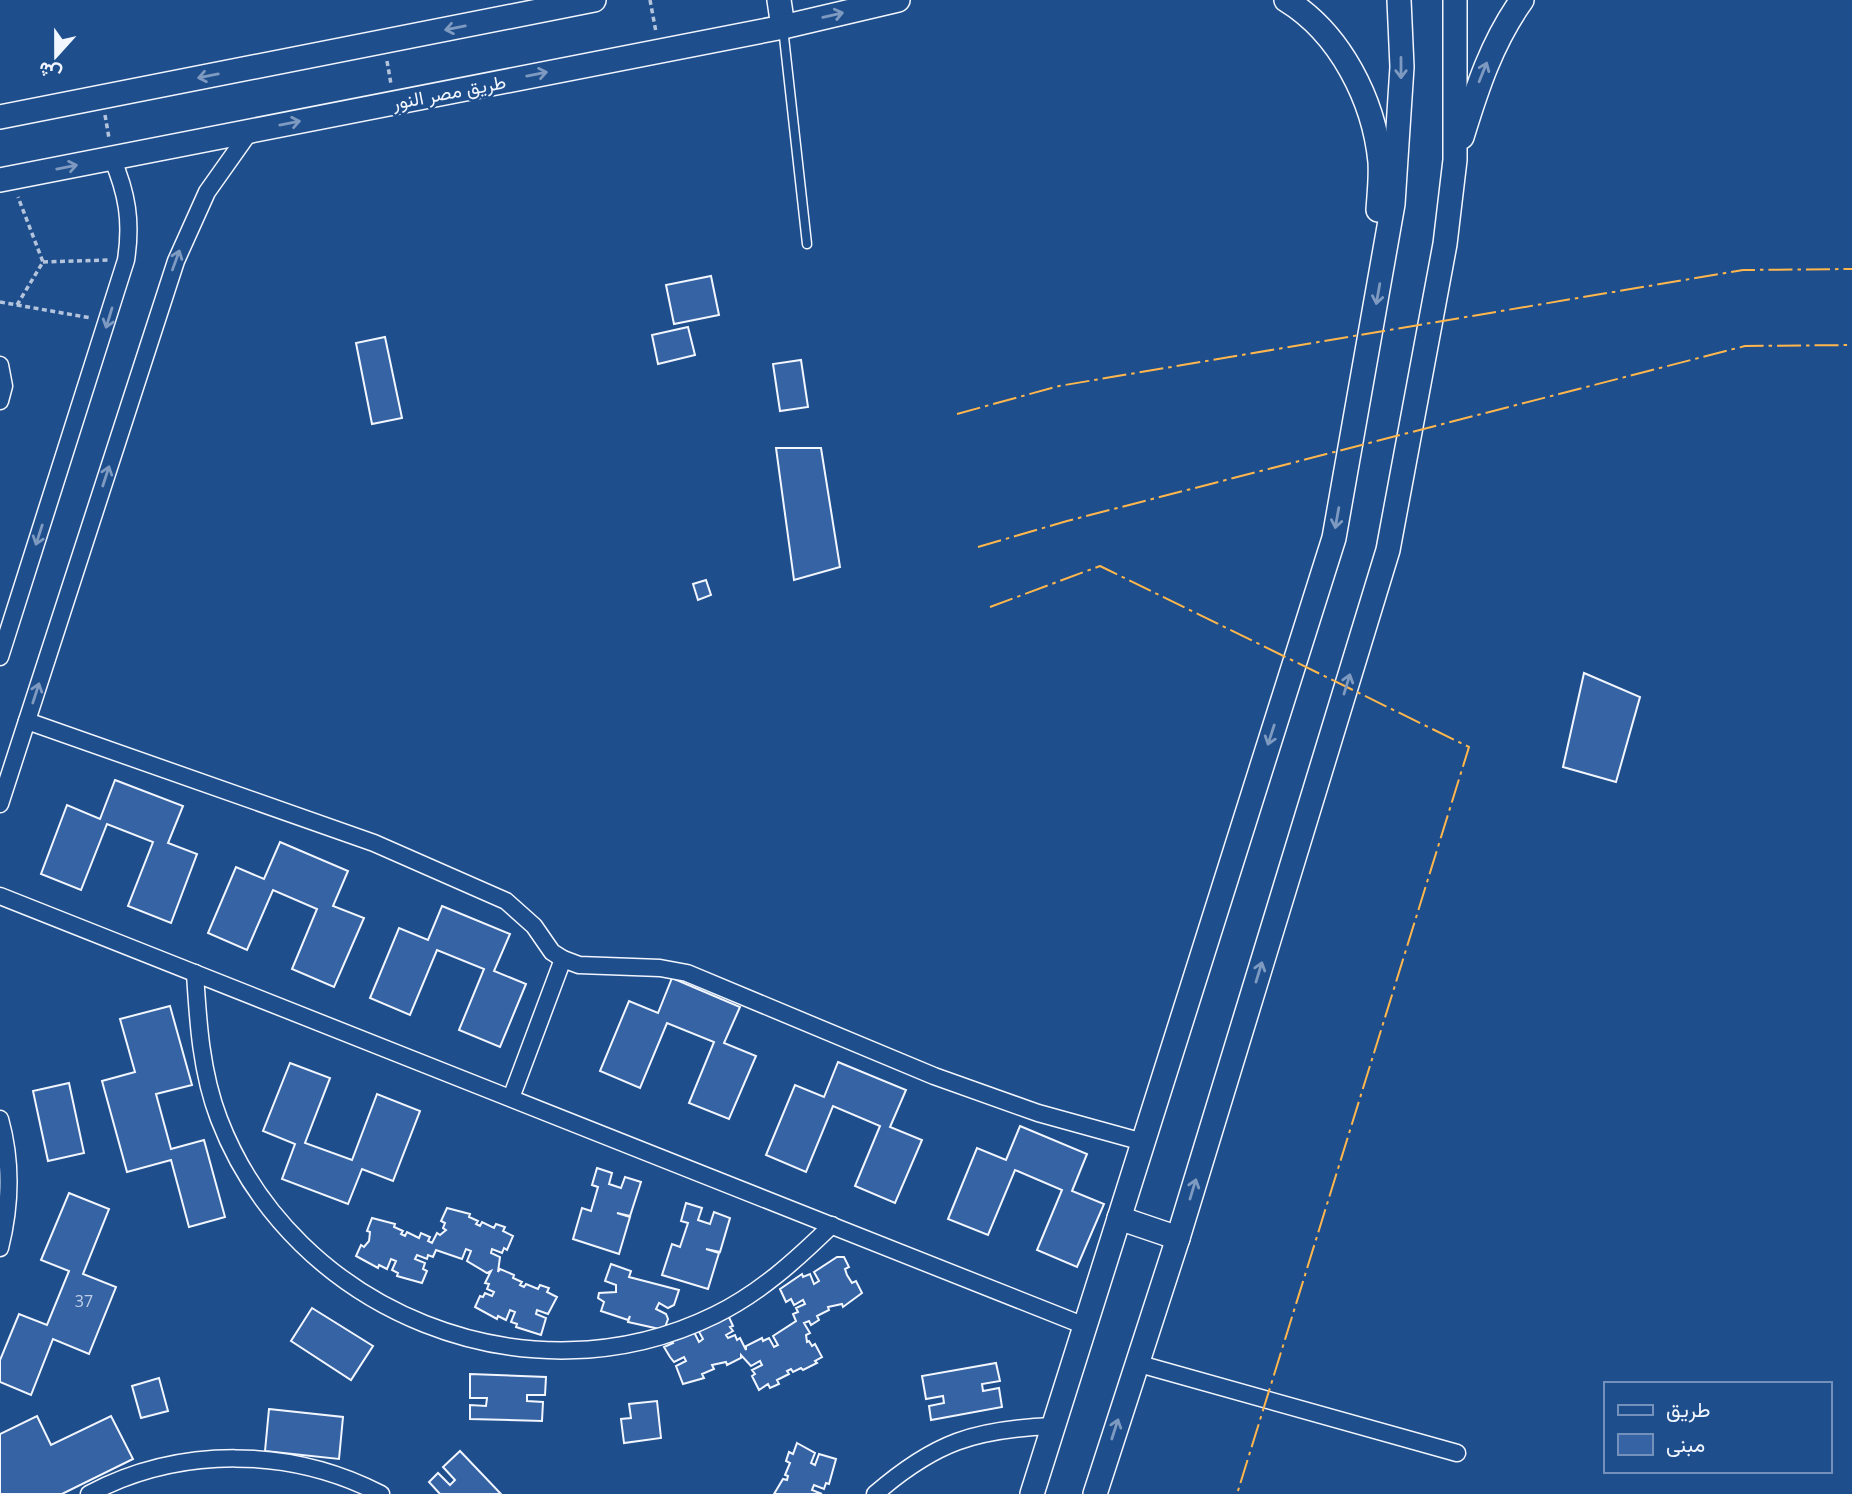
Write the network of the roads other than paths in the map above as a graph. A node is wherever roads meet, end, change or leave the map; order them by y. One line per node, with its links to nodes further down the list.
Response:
1 (594, 0): 9 (street, one-way to 9)
2 (779, 0): 8 (street)
3 (898, 0): 8 (street, طريق مصر النور, one-way to 3)
4 (1286, 0): 15 (street)
5 (1399, 0): 15 (street, one-way to 15)
6 (1455, 0): 12 (street)
7 (1522, 0): 12 (street, one-way to 7)
8 (783, 27): 10 (street, طريق مصر النور, one-way to 8); 14 (lane)
9 (0, 117)
10 (251, 130): 11 (street, طريق مصر النور); 19 (street, one-way to 10)
11 (112, 158): 13 (street, طريق مصر النور, one-way to 11); 18 (street, one-way to 18)
12 (1455, 160): 29 (street, one-way to 12)
13 (6, 179)
14 (807, 244)
15 (1383, 264): 26 (street, one-way to 26)
16 (0, 365): 17 (street)
17 (0, 401)
18 (0, 657)
19 (27, 721): 20 (street); 22 (street)
20 (0, 804)
21 (0, 896): 23 (street)
22 (563, 960): 24 (street); 26 (street)
23 (195, 973): 24 (street); 28 (street)
24 (511, 1098): 28 (street)
25 (0, 1119): 30 (street)
26 (1143, 1142): 27 (street)
27 (1119, 1218): 29 (street); 31 (street)
28 (832, 1225): 31 (street)
29 (1178, 1238): 32 (street)
30 (0, 1248)
31 (1085, 1325): 33 (street)
32 (1136, 1363): 34 (street); 39 (street, one-way to 32)
33 (1053, 1426): 37 (street); 38 (street)
34 (1457, 1453)
35 (89, 1494): 36 (street)
36 (382, 1494)
37 (875, 1494)
38 (1032, 1494)
39 (1095, 1494)

